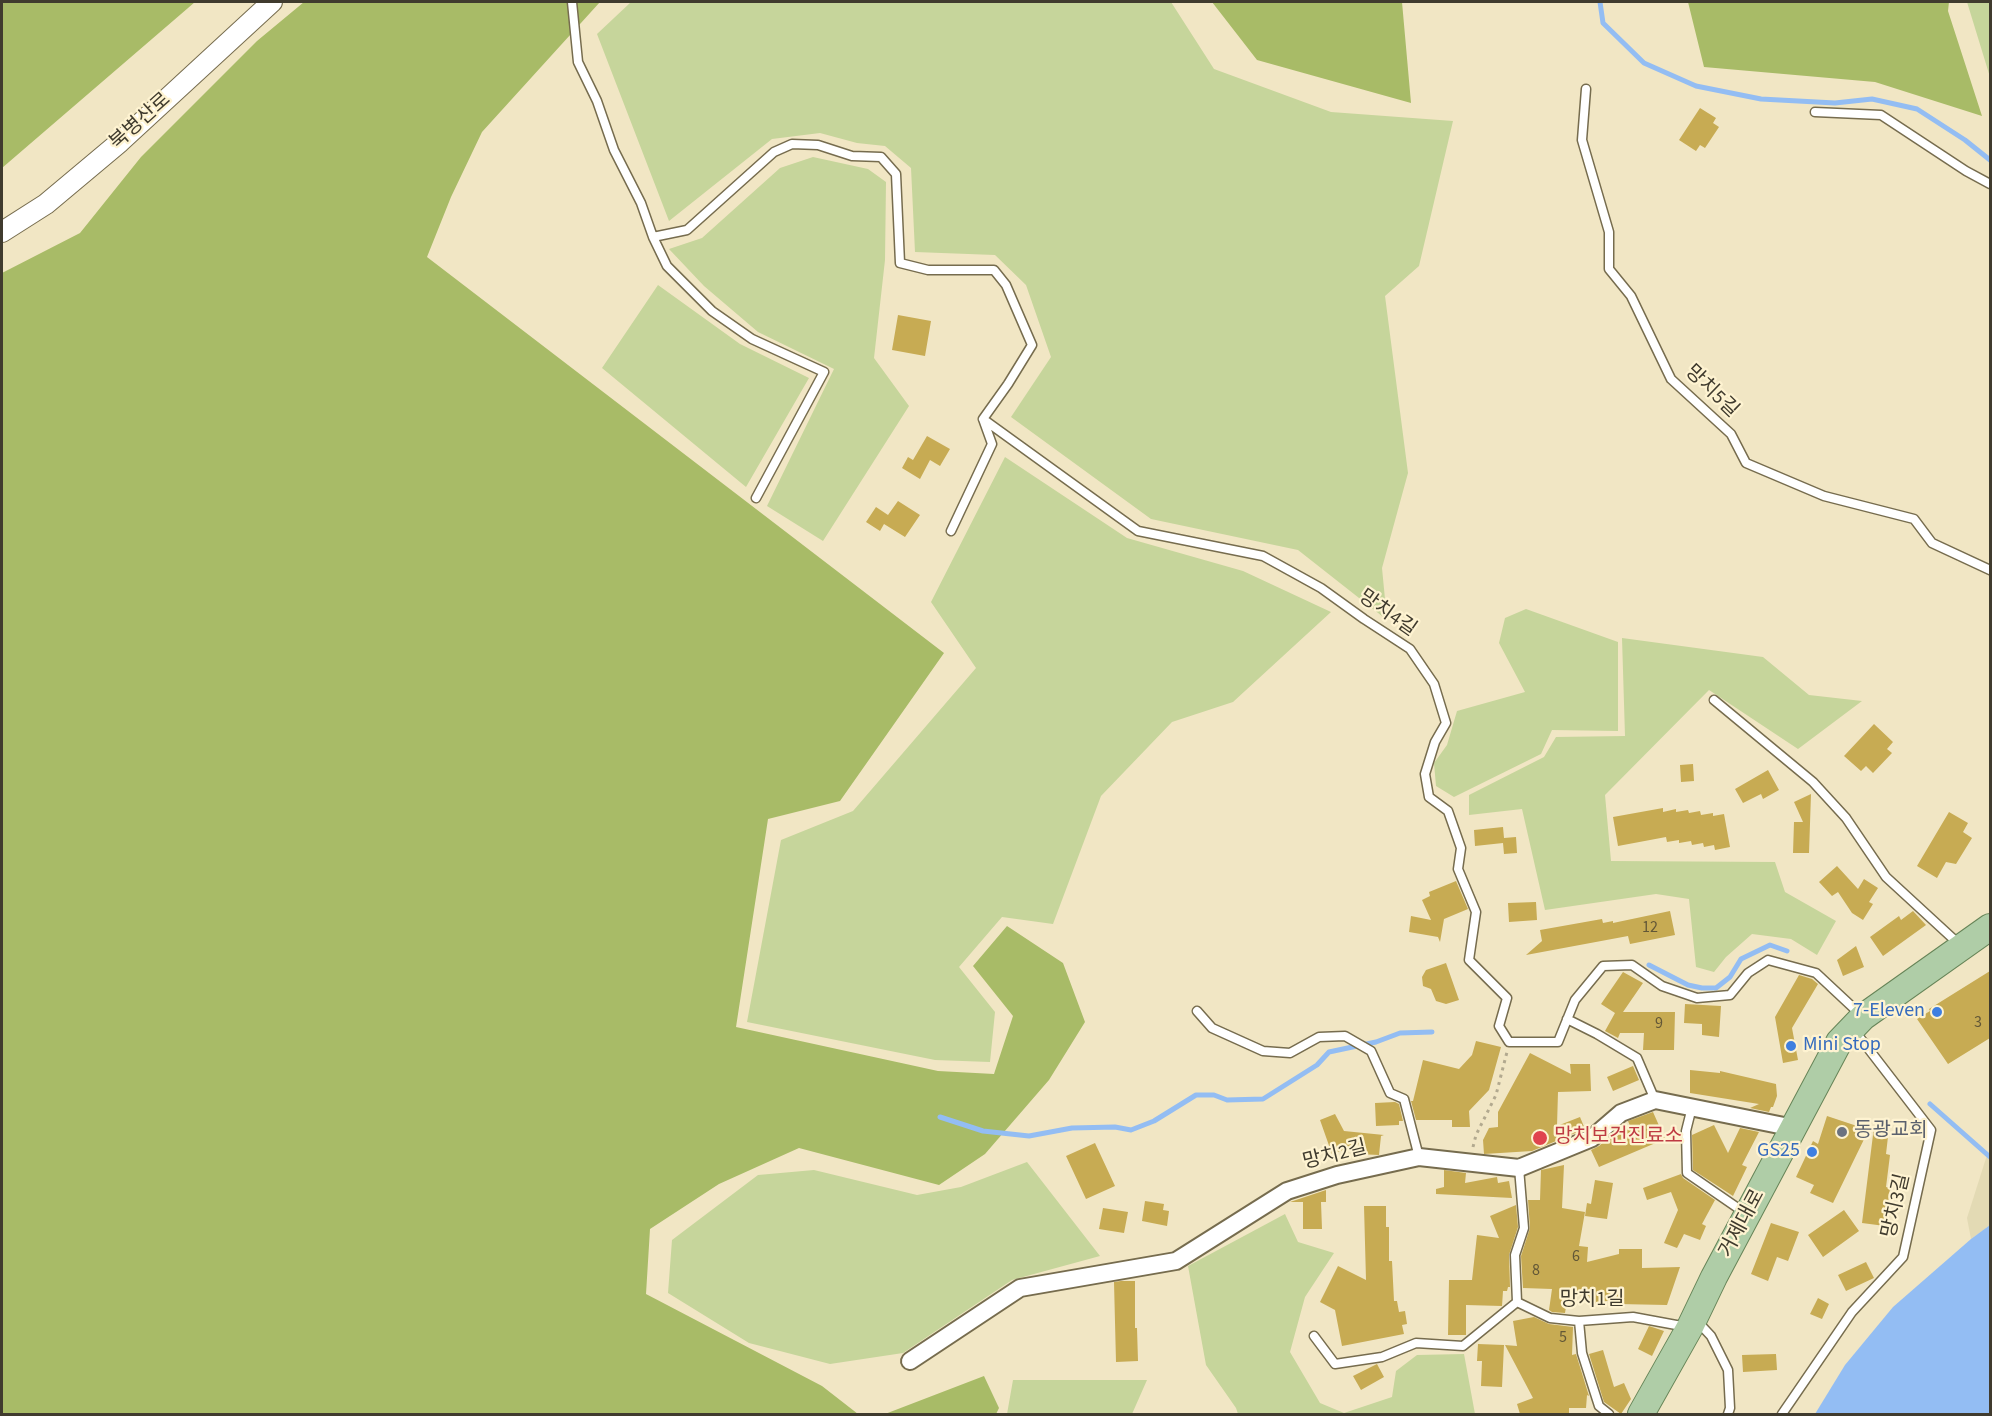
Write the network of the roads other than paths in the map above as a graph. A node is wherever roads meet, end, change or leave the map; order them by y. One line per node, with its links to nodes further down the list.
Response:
1 (272, 2): 6 (street, 북병산로)
2 (572, 2): 7 (lane)
3 (1586, 89): 11 (lane, 망치5길)
4 (1815, 112): 5 (lane)
5 (1990, 184)
6 (2, 232)
7 (653, 237): 8 (lane); 9 (lane)
8 (983, 419): 10 (lane); 16 (lane, 망치4길)
9 (756, 498)
10 (951, 531)
11 (1990, 570)
12 (1714, 700): 14 (lane)
13 (1990, 927): 14 (main road, 거제대로)
14 (1961, 946): 17 (main road, 거제대로)
15 (1197, 1011): 21 (lane)
16 (1567, 1019): 17 (lane); 18 (lane)
17 (1858, 1022): 20 (main road, 거제대로); 32 (lane, 망치3길)
18 (1654, 1100): 19 (street); 22 (street, 망치2길)
19 (1692, 1107): 20 (street); 23 (lane)
20 (1794, 1128): 23 (main road, 거제대로)
21 (1419, 1157): 22 (street, 망치2길); 28 (street, 망치2길)
22 (1519, 1168): 24 (lane)
23 (1748, 1215): 26 (main road, 거제대로)
24 (1517, 1302): 25 (lane, 망치1길); 27 (lane)
25 (1580, 1321): 26 (lane, 망치1길); 29 (lane)
26 (1692, 1323): 30 (main road, 거제대로); 31 (lane)
27 (1314, 1336)
28 (910, 1361)
29 (1609, 1414)
30 (1641, 1414)
31 (1728, 1414)
32 (1782, 1414)

